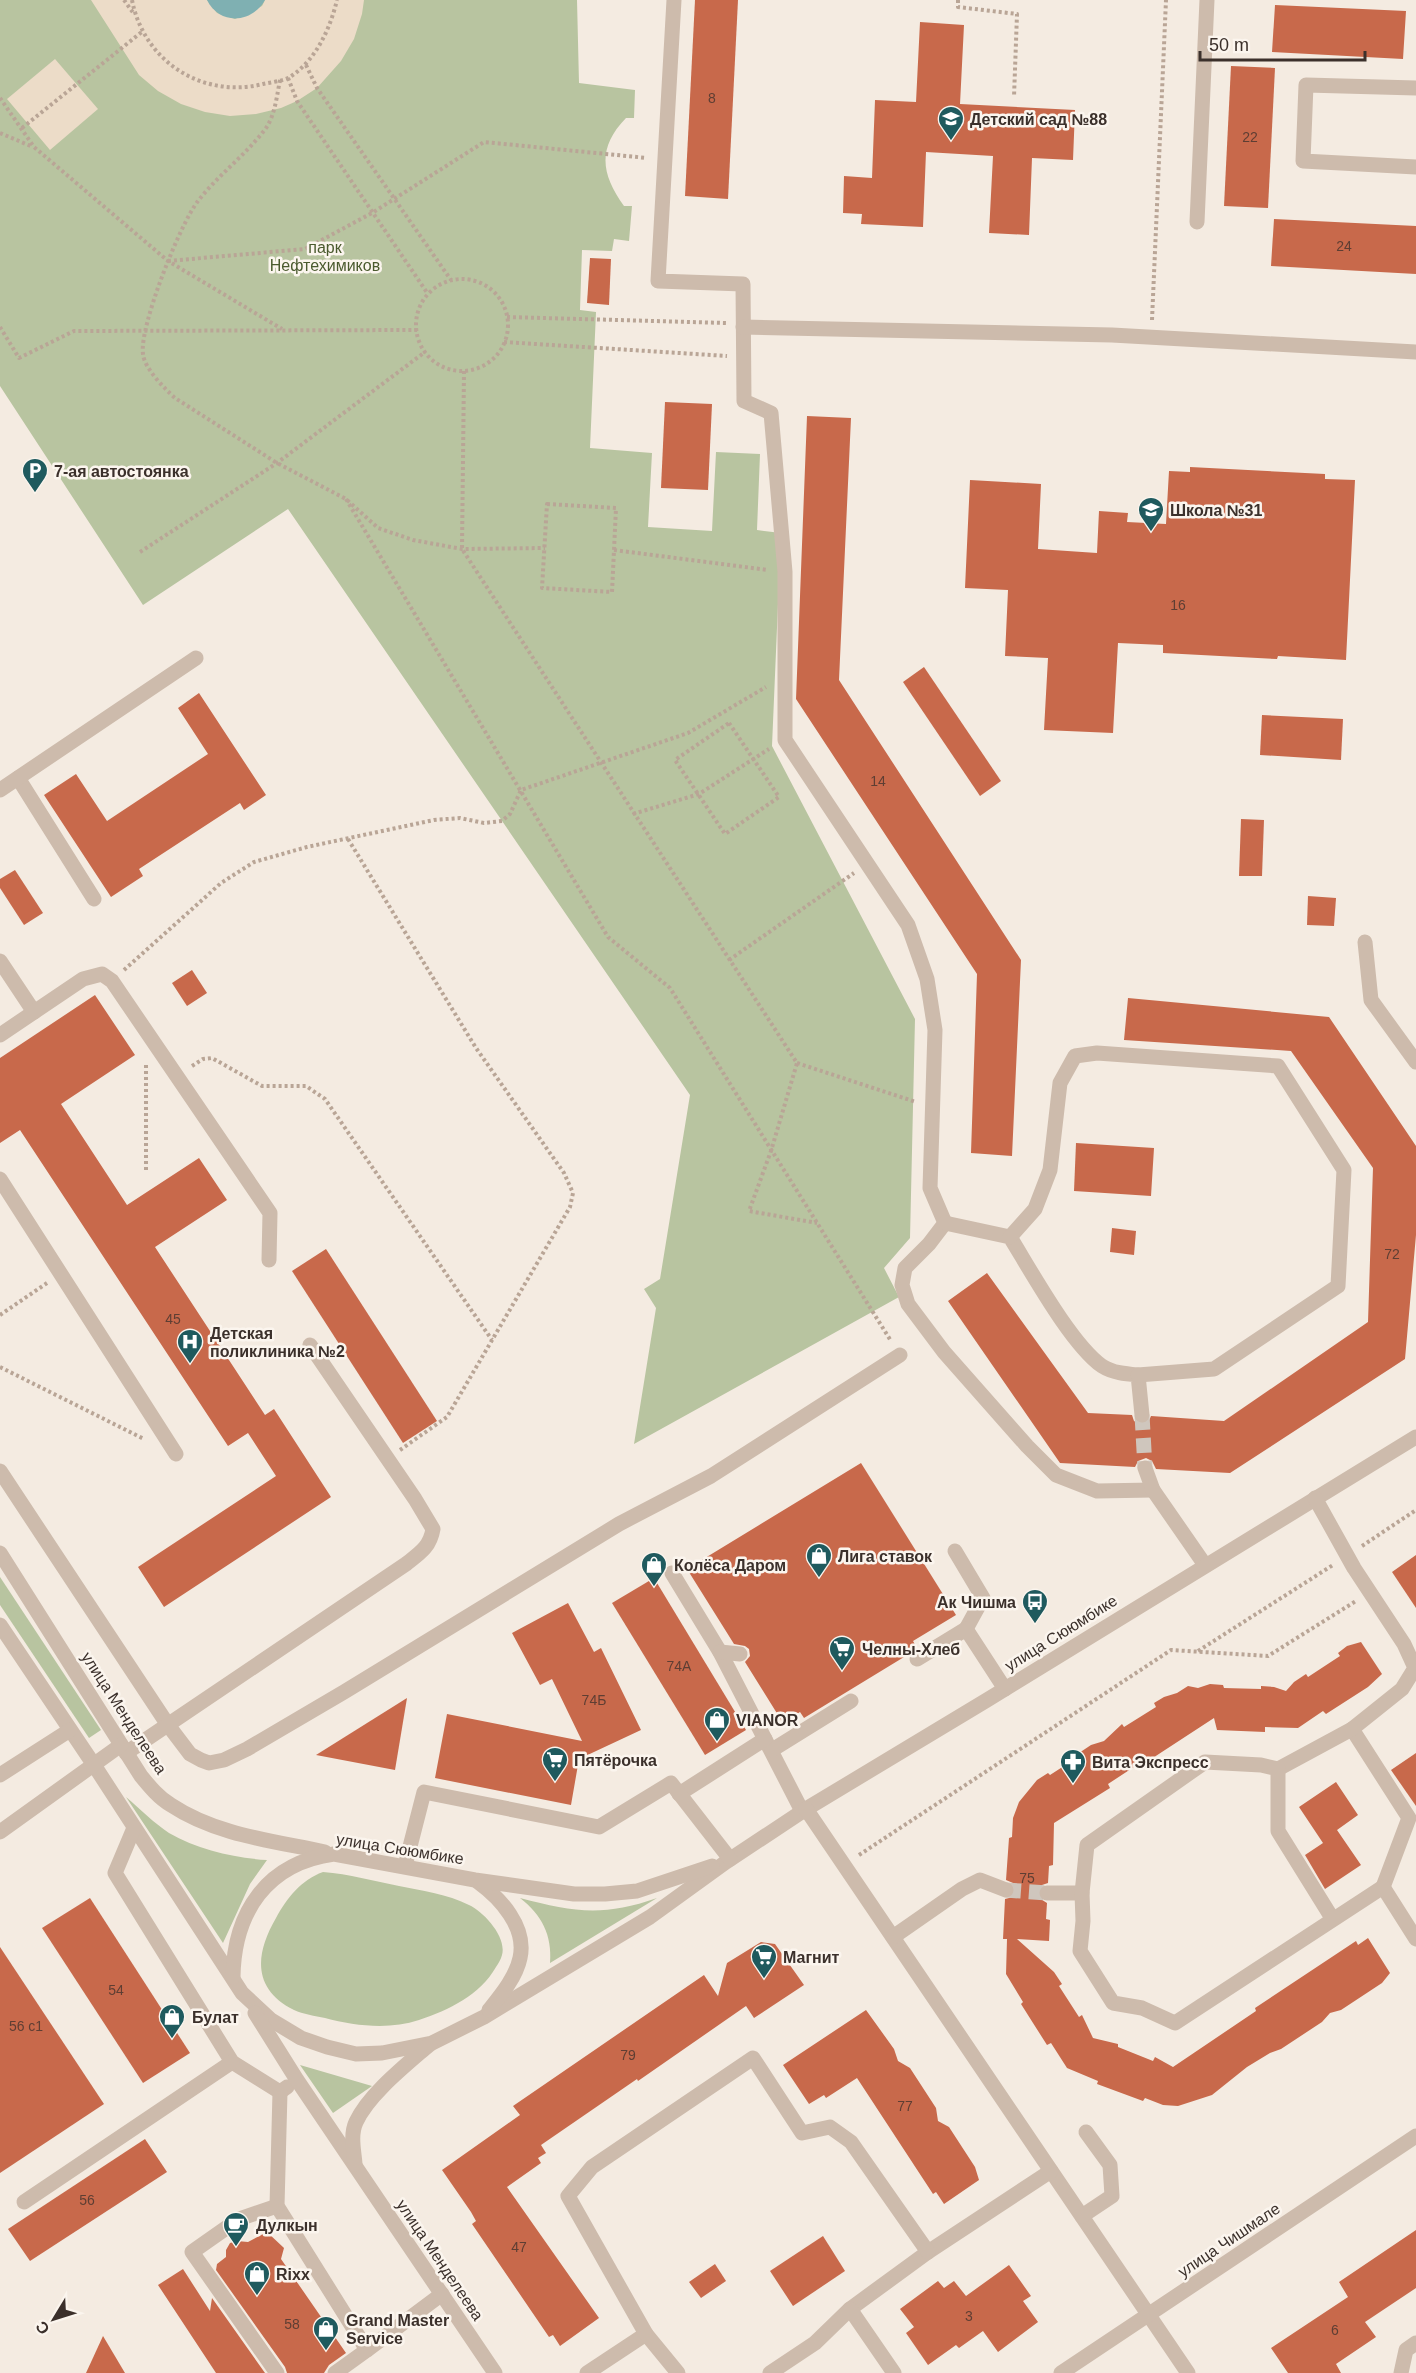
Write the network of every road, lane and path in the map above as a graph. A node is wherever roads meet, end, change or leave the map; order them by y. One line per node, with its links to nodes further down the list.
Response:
1 (124, 0): 8 (path)
2 (132, 0): 8 (path)
3 (337, 0): 10 (path)
4 (674, 0): 19 (street)
5 (958, 0): 14 (path)
6 (1166, 0): 33 (path)
7 (1207, 0): 23 (street)
8 (136, 17): 9 (path)
9 (142, 31): 12 (path); 16 (path)
10 (305, 64): 11 (path); 21 (path)
11 (288, 78): 12 (path); 22 (path)
12 (280, 80): 24 (path)
13 (1416, 88): 20 (street)
14 (1014, 97)
15 (0, 98): 16 (path)
16 (22, 128): 18 (path)
17 (0, 133): 18 (path)
18 (34, 147): 24 (path)
19 (665, 160): 21 (path); 28 (street)
20 (1416, 167)
21 (393, 199): 22 (path); 25 (path)
22 (372, 213): 24 (path); 26 (path)
23 (1197, 222)
24 (168, 261): 30 (path); 31 (path)
25 (451, 280): 26 (path); 27 (path)
26 (428, 294): 32 (path)
27 (507, 317): 28 (path); 34 (path)
28 (743, 325): 33 (street); 37 (street)
29 (0, 327): 30 (path)
30 (145, 330): 31 (path); 39 (path)
31 (284, 330): 32 (path)
32 (417, 330): 35 (path)
33 (1152, 338): 36 (street)
34 (504, 342): 37 (path); 38 (path)
35 (425, 352): 38 (path); 39 (path)
36 (1416, 352)
37 (743, 357): 45 (street)
38 (464, 371): 42 (path)
39 (277, 463): 40 (path); 44 (path)
40 (346, 499): 42 (path); 53 (path)
41 (544, 548): 42 (path); 43 (path); 43 (path)
42 (462, 549): 50 (path)
43 (614, 550): 45 (path)
44 (140, 552)
45 (784, 572): 47 (street)
46 (196, 658): 51 (street)
47 (786, 676): 48 (street); 50 (path)
48 (785, 740): 49 (path); 57 (street)
49 (753, 758): 54 (path); 54 (path); 54 (path)
50 (601, 763): 53 (path); 55 (path)
51 (18, 778): 52 (street); 58 (street)
52 (0, 790)
53 (521, 790): 56 (path); 70 (path)
54 (699, 794): 55 (path)
55 (633, 814): 60 (path)
56 (348, 839): 62 (path); 79 (path)
57 (868, 864): 60 (path); 69 (street)
58 (94, 899)
59 (1365, 942): 66 (street)
60 (729, 960): 67 (path)
61 (0, 961): 63 (street)
62 (112, 981): 63 (street); 64 (street)
63 (34, 1012): 65 (street)
64 (147, 1034): 68 (street); 71 (path)
65 (0, 1035)
66 (1416, 1062)
67 (797, 1063): 69 (path); 70 (path)
68 (176, 1077): 76 (street); 79 (path)
69 (932, 1108): 73 (street)
70 (771, 1151): 74 (path); 74 (path)
71 (146, 1170)
72 (0, 1179): 77 (street)
73 (945, 1222): 75 (street); 90 (street)
74 (817, 1223): 81 (path)
75 (1010, 1237): 83 (street); 83 (street)
76 (269, 1260)
77 (61, 1274): 78 (path); 86 (street)
78 (0, 1315)
79 (492, 1340): 87 (path)
80 (310, 1345): 87 (street)
81 (900, 1355): 108 (street)
82 (0, 1367): 86 (path)
83 (1138, 1375): 84 (street)
84 (1142, 1415)
85 (1416, 1437): 91 (street, улица Сююмбике)
86 (176, 1454)
87 (387, 1458): 108 (street)
88 (1145, 1468): 90 (street)
89 (0, 1471): 108 (street)
90 (1153, 1490): 96 (street)
91 (1315, 1498): 95 (street); 96 (street, улица Сююмбике)
92 (1416, 1510): 95 (path)
93 (955, 1551): 100 (street)
94 (0, 1553): 112 (street, улица Менделеева)
95 (1347, 1556): 98 (street); 103 (path)
96 (1205, 1565): 106 (street, улица Сююмбике)
97 (672, 1574): 102 (street)
98 (1370, 1592): 101 (street); 103 (path)
99 (0, 1625): 110 (street)
100 (966, 1629): 105 (street); 106 (street)
101 (1410, 1640): 109 (street)
102 (720, 1652): 104 (street); 111 (street)
103 (1197, 1652): 123 (path)
104 (740, 1654)
105 (917, 1659)
106 (1005, 1689): 117 (street, улица Сююмбике)
107 (851, 1701): 111 (street)
108 (168, 1725): 112 (street)
109 (1352, 1729): 114 (street); 125 (street)
110 (70, 1730): 113 (street); 115 (street)
111 (768, 1744): 116 (street); 117 (street)
112 (124, 1749): 113 (street); 120 (street, улица Менделеева)
113 (94, 1765): 118 (street); 119 (street)
114 (1278, 1769): 128 (street); 129 (street)
115 (0, 1775)
116 (679, 1794): 121 (street); 122 (street)
117 (804, 1810): 121 (street, улица Сююмбике); 123 (street)
118 (134, 1828): 132 (street); 136 (street)
119 (0, 1832)
120 (334, 1854): 122 (street, улица Сююмбике); 132 (street, улица Сююмбике)
121 (728, 1860): 124 (street); 134 (street)
122 (405, 1866): 124 (street, улица Сююмбике)
123 (844, 1866): 130 (street)
124 (475, 1880): 134 (street, улица Сююмбике)
125 (1383, 1887): 129 (street); 131 (street)
126 (1006, 1890): 130 (street)
127 (1047, 1893): 128 (street)
128 (1082, 1893): 129 (street)
129 (1332, 1918)
130 (893, 1937): 142 (street)
131 (1416, 1939)
132 (233, 1977): 133 (street, улица Сююмбике)
133 (242, 1993): 135 (street, улица Сююмбике); 137 (street, улица Менделеева)
134 (484, 2017): 135 (street, улица Сююмбике)
135 (432, 2043): 141 (street)
136 (232, 2062): 138 (street); 143 (street)
137 (297, 2080): 138 (street); 141 (street, улица Менделеева)
138 (280, 2092): 144 (street)
139 (1086, 2132): 145 (street)
140 (1416, 2136): 149 (street, улица Чишмале)
141 (355, 2167): 147 (street, улица Менделеева)
142 (1051, 2171): 145 (street); 146 (street)
143 (24, 2202)
144 (277, 2206): 152 (street); 153 (street)
145 (1082, 2216): 149 (street)
146 (927, 2252): 148 (street); 150 (street)
147 (442, 2294): 152 (street); 155 (street, улица Менделеева)
148 (850, 2309): 158 (street); 159 (street)
149 (1149, 2315): 160 (street, улица Чишмале); 161 (street)
150 (646, 2334): 156 (street); 157 (street)
151 (1416, 2343): 162 (street)
152 (367, 2350): 154 (street)
153 (277, 2373)
154 (335, 2373)
155 (495, 2373)
156 (587, 2373)
157 (678, 2373)
158 (770, 2373)
159 (894, 2373)
160 (1061, 2373)
161 (1188, 2373)
162 (1401, 2373)

